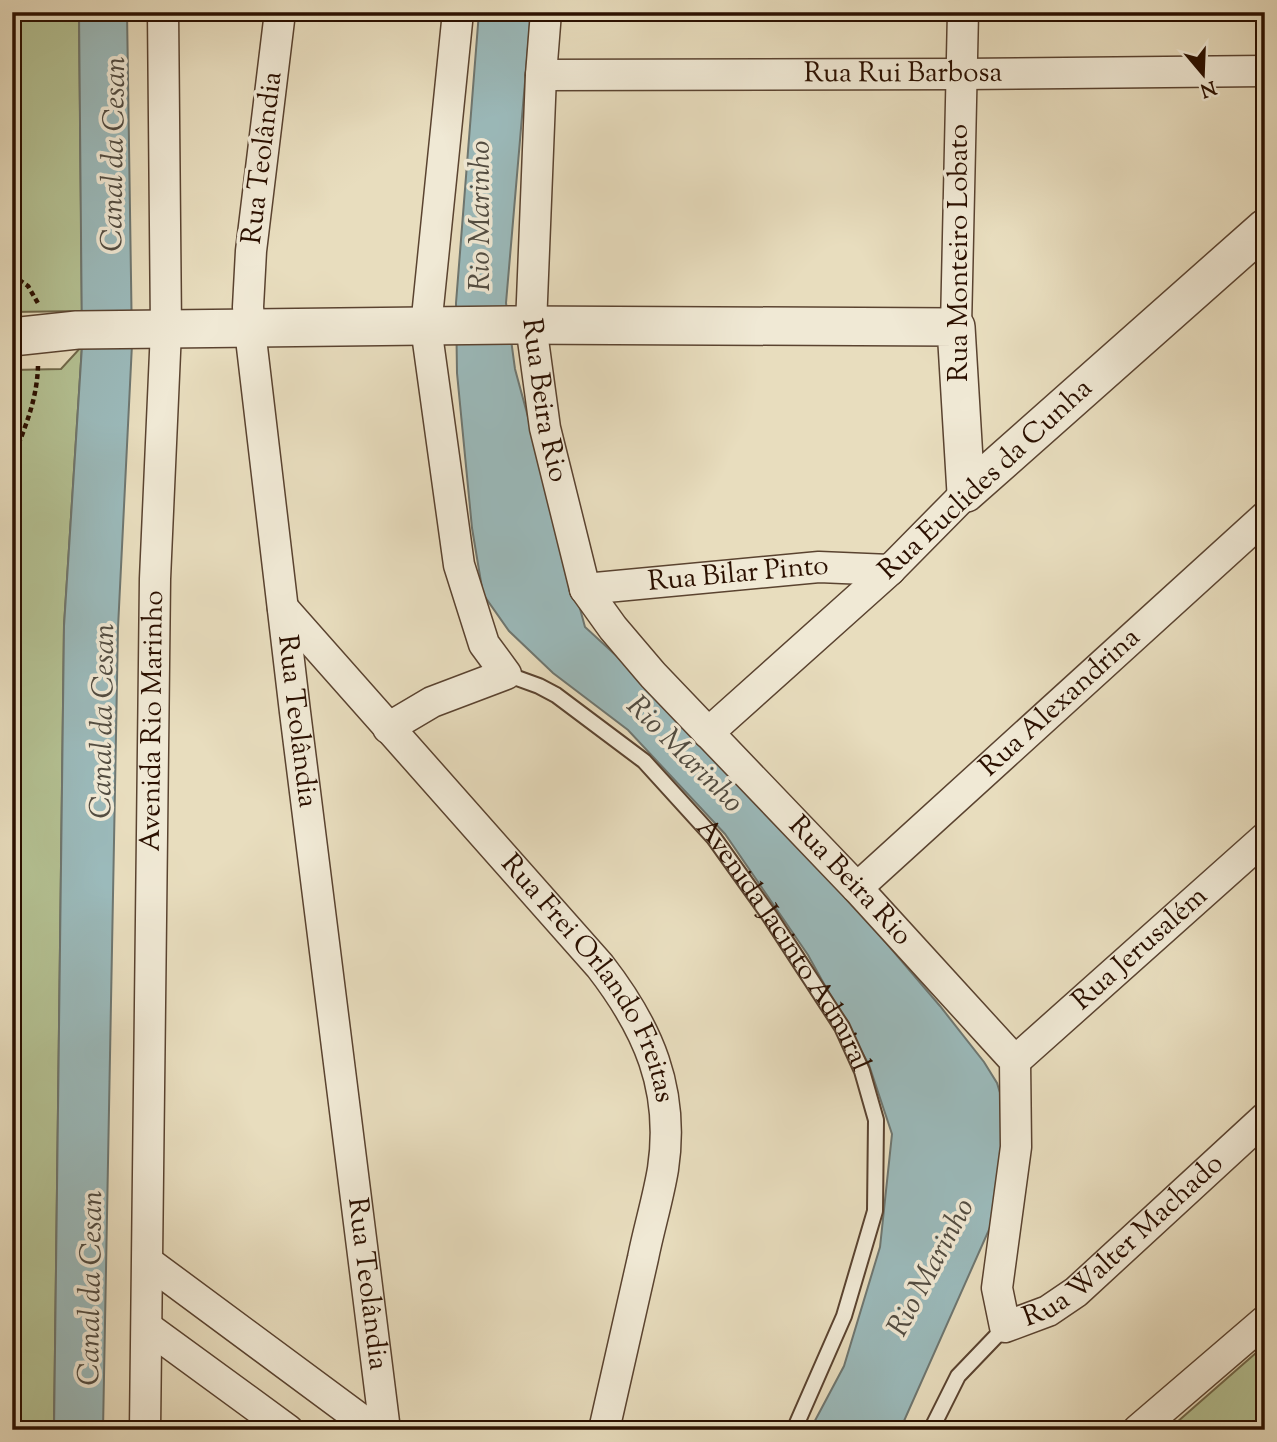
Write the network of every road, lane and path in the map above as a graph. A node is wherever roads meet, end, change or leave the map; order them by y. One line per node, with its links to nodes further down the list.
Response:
1 (163, 12): 13 (street, Avenida Rio Marinho)
2 (280, 12): 14 (street, Rua Teolândia)
3 (458, 12): 11 (street)
4 (546, 12): 8 (street, Rua Beira Rio)
5 (963, 12): 7 (street, Rua Monteiro Lobato)
6 (1265, 71): 7 (street, Rua Rui Barbosa)
7 (961, 74): 8 (street, Rua Rui Barbosa); 12 (street, Rua Monteiro Lobato)
8 (541, 75): 10 (street, Rua Beira Rio)
9 (1265, 228): 16 (street, Rua Euclides da Cunha)
10 (524, 325): 11 (street); 12 (street); 19 (street, Rua Beira Rio)
11 (436, 326): 14 (street); 21 (street)
12 (956, 327): 16 (street, Rua Monteiro Lobato)
13 (155, 330): 14 (street); 15 (street); 28 (street, Avenida Rio Marinho)
14 (250, 330): 20 (street, Rua Teolândia)
15 (12, 337)
16 (966, 493): 18 (street, Rua Euclides da Cunha)
17 (1265, 517): 25 (street, Rua Alexandrina)
18 (890, 569): 19 (street, Rua Bilar Pinto); 23 (street, Rua Euclides da Cunha)
19 (585, 589): 23 (street, Rua Beira Rio)
20 (283, 608): 22 (street, Rua Frei Orlando Freitas); 35 (street, Rua Teolândia)
21 (506, 674): 22 (street); 37 (lane, Avenida Jacinto Admiral)
22 (388, 728): 36 (street, Rua Frei Orlando Freitas)
23 (708, 733): 25 (street, Rua Beira Rio)
24 (1265, 838): 26 (street, Rua Jerusalém)
25 (857, 888): 26 (street, Rua Beira Rio)
26 (1015, 1062): 31 (street)
27 (1265, 1118): 31 (street, Rua Walter Machado)
28 (148, 1262): 30 (street, Avenida Rio Marinho); 34 (street)
29 (1265, 1321): 39 (street)
30 (147, 1327): 32 (street, Avenida Rio Marinho); 33 (street)
31 (1005, 1327): 38 (lane)
32 (145, 1430)
33 (288, 1430)
34 (375, 1430)
35 (385, 1430)
36 (604, 1430)
37 (794, 1430)
38 (931, 1430)
39 (1138, 1430)

